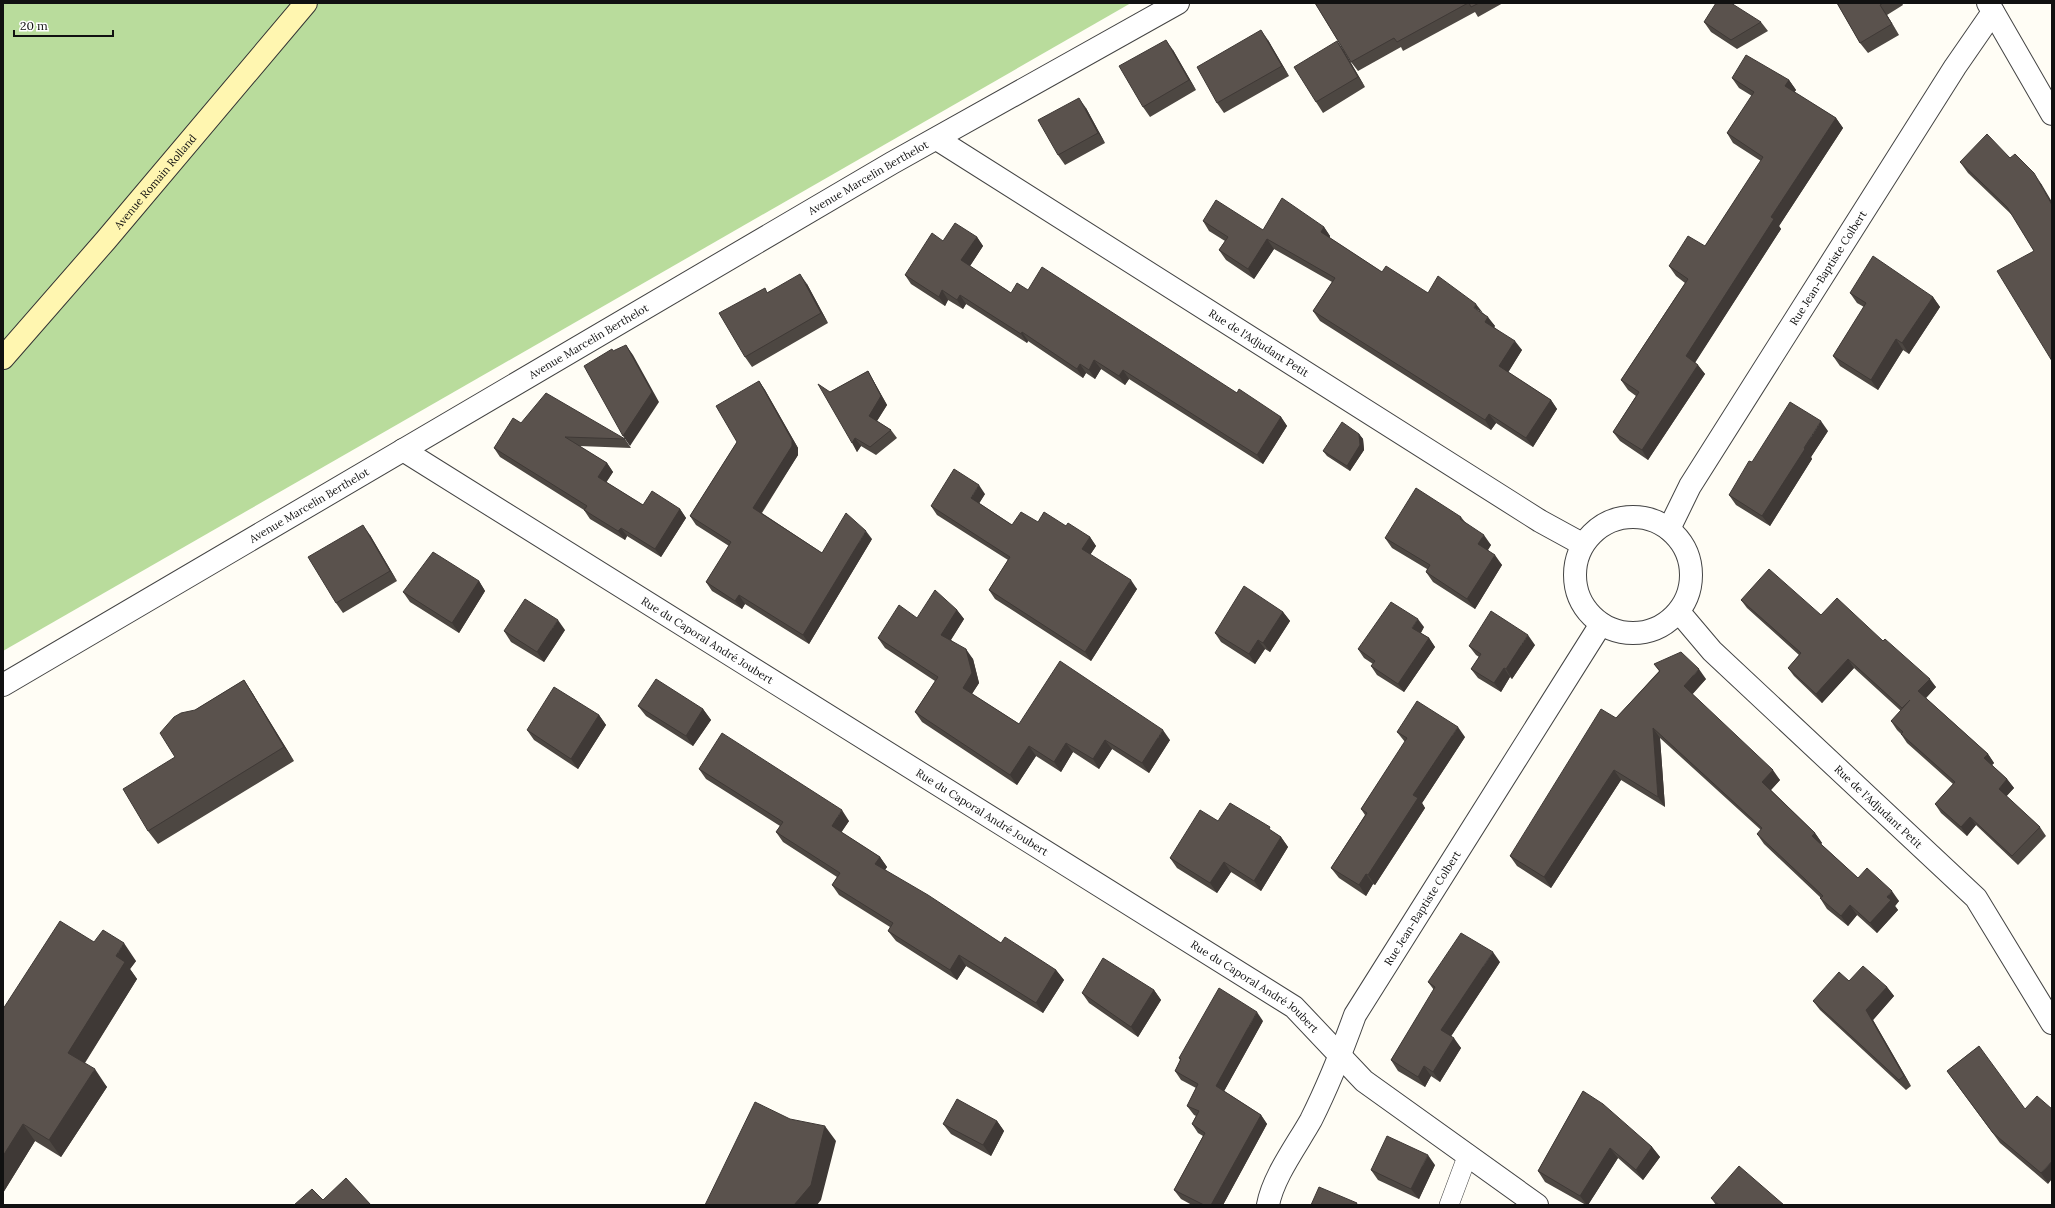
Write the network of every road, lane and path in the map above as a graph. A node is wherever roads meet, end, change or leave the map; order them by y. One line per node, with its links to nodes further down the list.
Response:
1 (306, 3): 6 (main road, Avenue Romain Rolland)
2 (1178, 3): 5 (street, Avenue Marcelin Berthelot)
3 (1991, 8): 4 (street); 8 (street, Rue Jean-Baptiste Colbert)
4 (2052, 114)
5 (937, 139): 7 (street, Avenue Marcelin Berthelot); 9 (street, Rue de l'Adjudant Petit)
6 (3, 358)
7 (403, 450): 12 (street, Avenue Marcelin Berthelot); 14 (street, Rue du Caporal André Joubert)
8 (1669, 528): 9 (street); 10 (street)
9 (1582, 544): 11 (street)
10 (1679, 612): 11 (street); 13 (street, Rue de l'Adjudant Petit)
11 (1601, 624): 14 (street, Rue Jean-Baptiste Colbert)
12 (3, 686)
13 (2052, 1023)
14 (1340, 1057): 15 (street, Rue du Caporal André Joubert); 17 (street, Rue Jean-Baptiste Colbert)
15 (1468, 1154): 16 (street, Rue du Caporal André Joubert); 18 (lane)
16 (1528, 1202)
17 (1268, 1205)
18 (1449, 1205)

